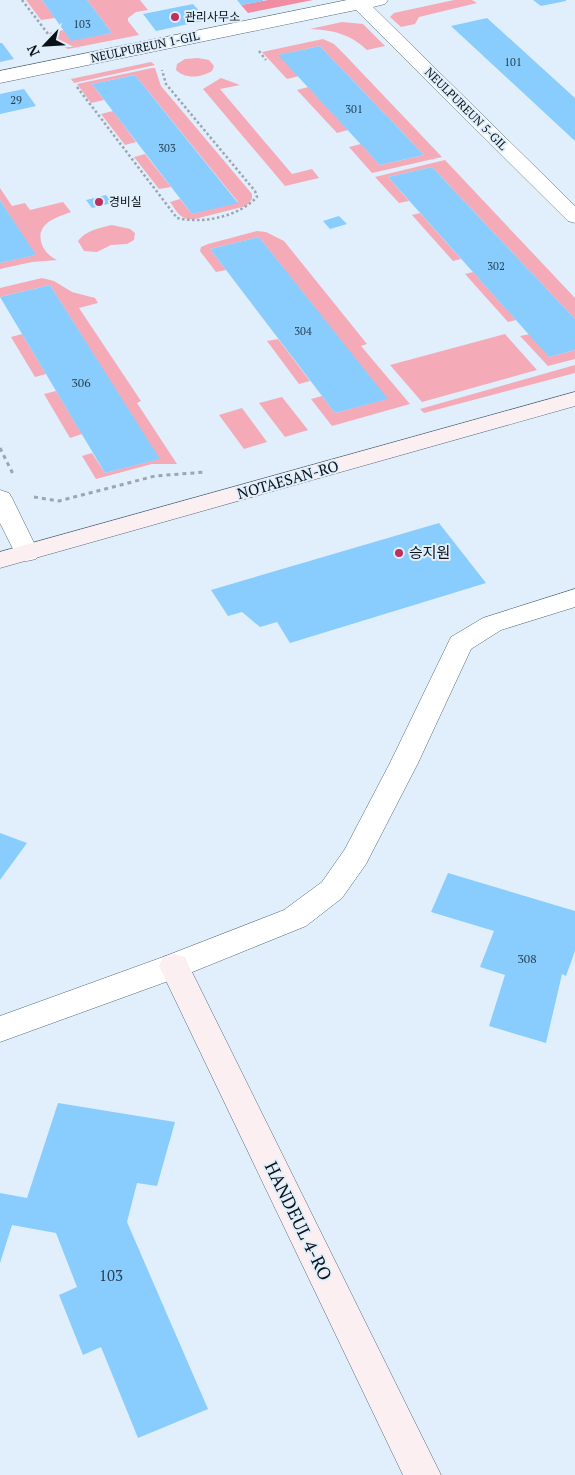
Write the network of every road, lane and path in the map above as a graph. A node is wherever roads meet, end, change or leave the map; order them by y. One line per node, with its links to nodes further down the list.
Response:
1 (379, 0): 2 (street, NEULPUREUN 1-GIL)
2 (358, 2): 6 (street, NEULPUREUN 1-GIL); 8 (street, NEULPUREUN 5-GIL)
3 (259, 51): 4 (path)
4 (266, 60)
5 (159, 65): 7 (path)
6 (0, 77)
7 (74, 84)
8 (575, 218)
9 (575, 399): 15 (street, NOTAESAN-RO)
10 (0, 448): 12 (path)
11 (214, 471): 13 (path)
12 (15, 476)
13 (31, 496)
14 (0, 498): 15 (street)
15 (27, 553): 16 (street, NOTAESAN-RO)
16 (0, 560)
17 (575, 598): 18 (street)
18 (174, 966): 19 (street); 20 (street, HANDEUL 4-RO)
19 (0, 1029)
20 (422, 1475)

